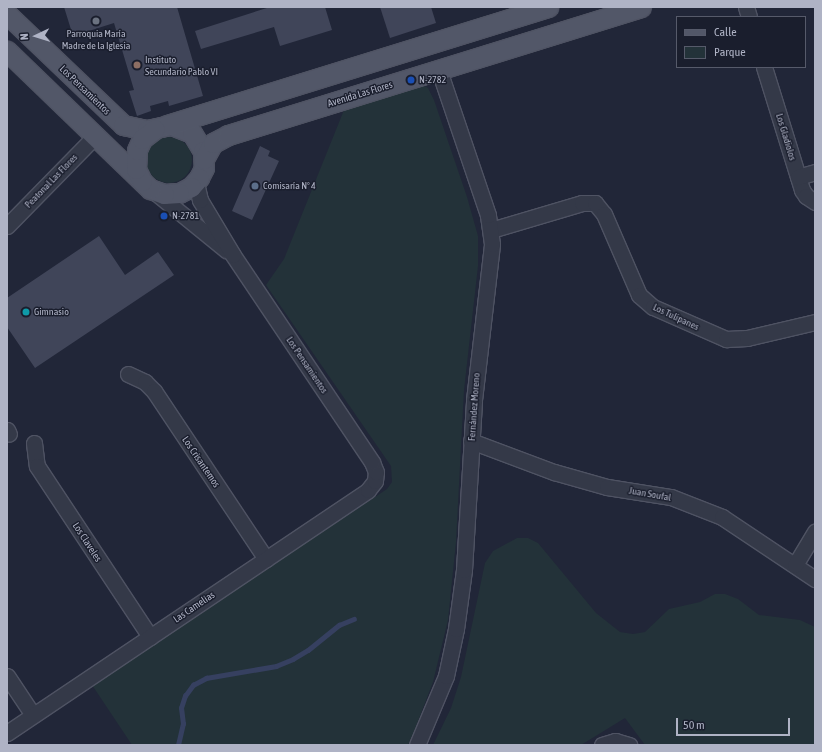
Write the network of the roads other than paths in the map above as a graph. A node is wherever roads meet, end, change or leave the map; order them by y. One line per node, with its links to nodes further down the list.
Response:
1 (548, 7): 7 (main road)
2 (641, 7): 6 (main road, Avenida Las Flores)
3 (7, 14): 7 (main road, Los Pensamientos)
4 (7, 51): 8 (main road, Los Pensamientos)
5 (764, 68): 11 (street, Los Gladiolos)
6 (439, 70): 9 (main road, Avenida Las Flores); 16 (street, Fernández Moreno)
7 (160, 127): 9 (main road, Los Pensamientos); 13 (main road)
8 (95, 136): 13 (main road, Los Pensamientos); 15 (street, Peatonal Las Flores)
9 (204, 160): 12 (main road)
10 (815, 172): 11 (street)
11 (798, 177): 14 (street, Los Gladiolos)
12 (196, 182): 13 (main road, Los Pensamientos); 17 (street, Los Pensamientos)
13 (147, 185): 17 (street, Los Pensamientos)
14 (815, 202)
15 (7, 226)
16 (491, 230): 18 (street, Los Tulipanes); 20 (street, Fernández Moreno)
17 (233, 255): 22 (street, Los Pensamientos)
18 (815, 322)
19 (128, 374): 24 (street, Los Crisantemos)
20 (471, 441): 25 (street, Juan Soufal); 31 (street, Fernández Moreno)
21 (34, 443): 27 (street, Los Claveles)
22 (376, 476): 24 (street, Las Camelias)
23 (815, 532): 25 (street)
24 (266, 559): 27 (street, Las Camelias)
25 (795, 565): 26 (street, Juan Soufal)
26 (815, 579)
27 (150, 637): 29 (street, Las Camelias)
28 (7, 676): 29 (street)
29 (33, 715): 30 (street, Las Camelias)
30 (7, 733)
31 (417, 745)
32 (602, 745): 33 (street)
33 (629, 745)

